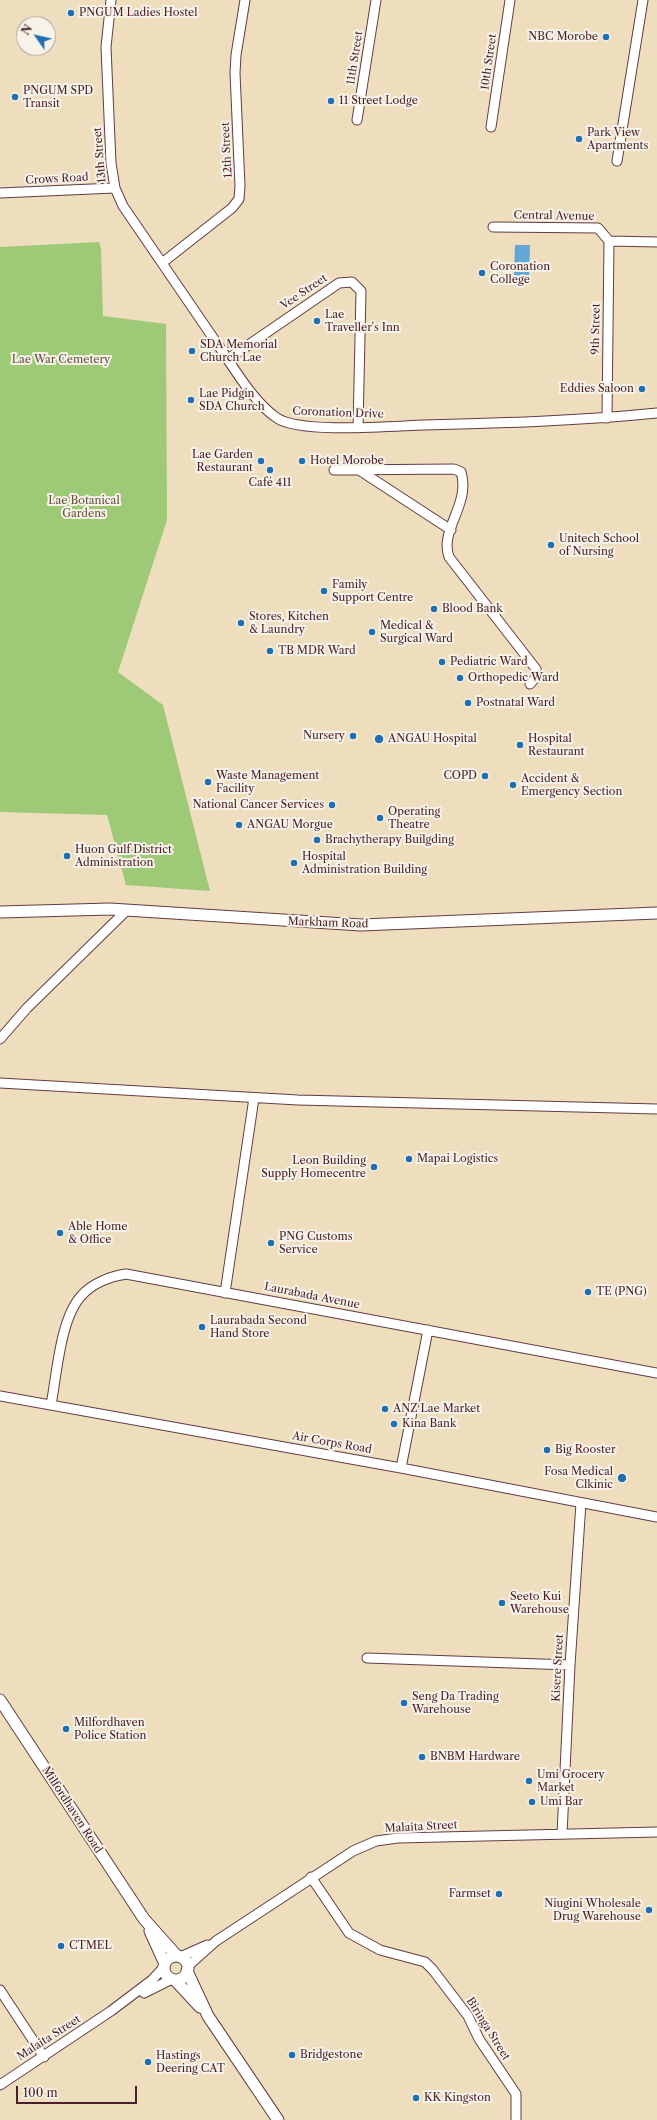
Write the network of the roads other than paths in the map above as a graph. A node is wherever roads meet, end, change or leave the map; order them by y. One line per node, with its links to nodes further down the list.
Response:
1 (111, 0): 9 (street, 13th Street)
2 (245, 0): 14 (street, 12th Street)
3 (376, 0): 6 (street, 11th Street)
4 (510, 0): 7 (street, 10th Street)
5 (644, 0): 8 (street)
6 (358, 120)
7 (491, 127)
8 (617, 161)
9 (115, 188): 10 (street, Crows Road); 14 (street, Coronation Drive)
10 (0, 193)
11 (493, 227): 12 (street, Central Avenue)
12 (609, 241): 13 (street); 17 (street, 9th Street)
13 (657, 242)
14 (162, 263): 15 (street, Coronation Drive)
15 (228, 359): 18 (street, Coronation Drive); 18 (street, Vee Street)
16 (657, 413): 17 (street, Coronation Drive)
17 (607, 418): 18 (street, Coronation Drive)
18 (358, 428)
19 (334, 470): 20 (street)
20 (359, 470): 21 (street); 21 (street)
21 (451, 530): 22 (street)
22 (530, 684)
23 (127, 910): 24 (main road, Markham Road); 25 (main road, Markham Road); 26 (street)
24 (0, 912)
25 (657, 913)
26 (0, 1039)
27 (0, 1083): 28 (street)
28 (254, 1098): 29 (street); 30 (street)
29 (657, 1108)
30 (225, 1292): 31 (street, Laurabada Avenue); 34 (street, Laurabada Avenue)
31 (428, 1330): 32 (street, Laurabada Avenue); 35 (street)
32 (657, 1373)
33 (1, 1396): 34 (street, Air Corps Road)
34 (51, 1406): 35 (street, Air Corps Road)
35 (401, 1468): 36 (street, Air Corps Road)
36 (581, 1503): 37 (street, Air Corps Road); 39 (street, Kisere Street)
37 (657, 1518)
38 (367, 1658): 39 (street)
39 (570, 1665): 42 (street, Kisere Street)
40 (0, 1700): 44 (main road, Milfordhaven Road)
41 (657, 1832): 42 (street, Malaita Street)
42 (562, 1834): 43 (street, Malaita Street)
43 (311, 1877): 45 (street, Malaita Street); 56 (street, Biringa Street)
44 (144, 1919): 46 (main road, Milfordhaven Road); 47 (main road, Milfordhaven Road)
45 (216, 1941): 46 (street, Malaita Street); 48 (street, Malaita Street)
46 (179, 1956): 47 (main road); 48 (main road)
47 (164, 1965): 49 (main road); 51 (street, Malaita Street)
48 (188, 1969): 49 (main road); 52 (main road)
49 (173, 1980): 51 (street, Malaita Street); 52 (main road)
50 (0, 1990): 53 (street)
51 (111, 2011): 53 (street, Malaita Street)
52 (208, 2016): 55 (main road)
53 (44, 2056): 54 (street, Malaita Street)
54 (0, 2085)
55 (278, 2120)
56 (516, 2120)

